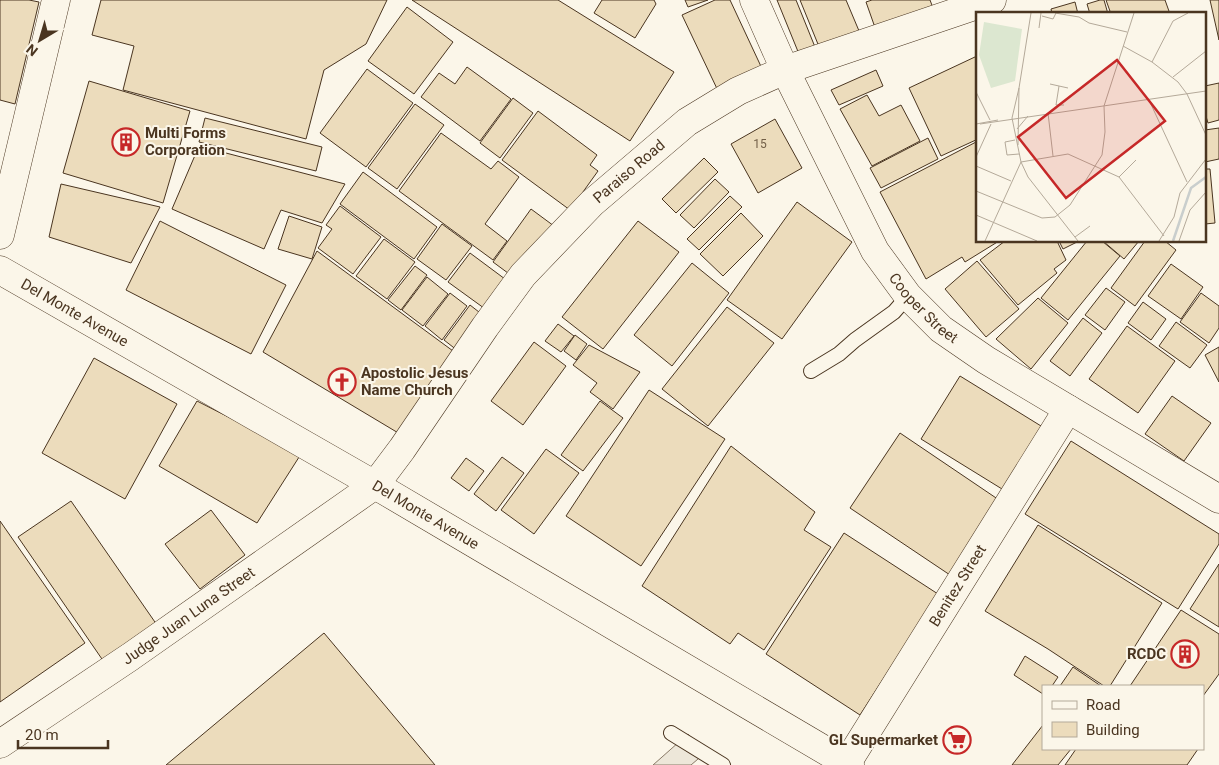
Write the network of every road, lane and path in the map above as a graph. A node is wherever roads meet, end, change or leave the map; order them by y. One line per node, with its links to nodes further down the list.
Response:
1 (56, 0): 5 (street)
2 (754, 0): 4 (street, Cooper Street)
3 (992, 0): 4 (street, Paraiso Road)
4 (786, 70): 7 (street, Cooper Street); 10 (street, Paraiso Road)
5 (0, 235)
6 (0, 270): 10 (street, Del Monte Avenue)
7 (908, 296): 8 (lane); 9 (street, Cooper Street)
8 (811, 372)
9 (1068, 409): 11 (street, Cooper Street); 14 (street, Benitez Street)
10 (375, 485): 13 (street, Judge Juan Luna Street); 14 (street, Del Monte Avenue)
11 (1219, 499)
12 (671, 734): 15 (lane)
13 (0, 744)
14 (848, 764)
15 (722, 765)

